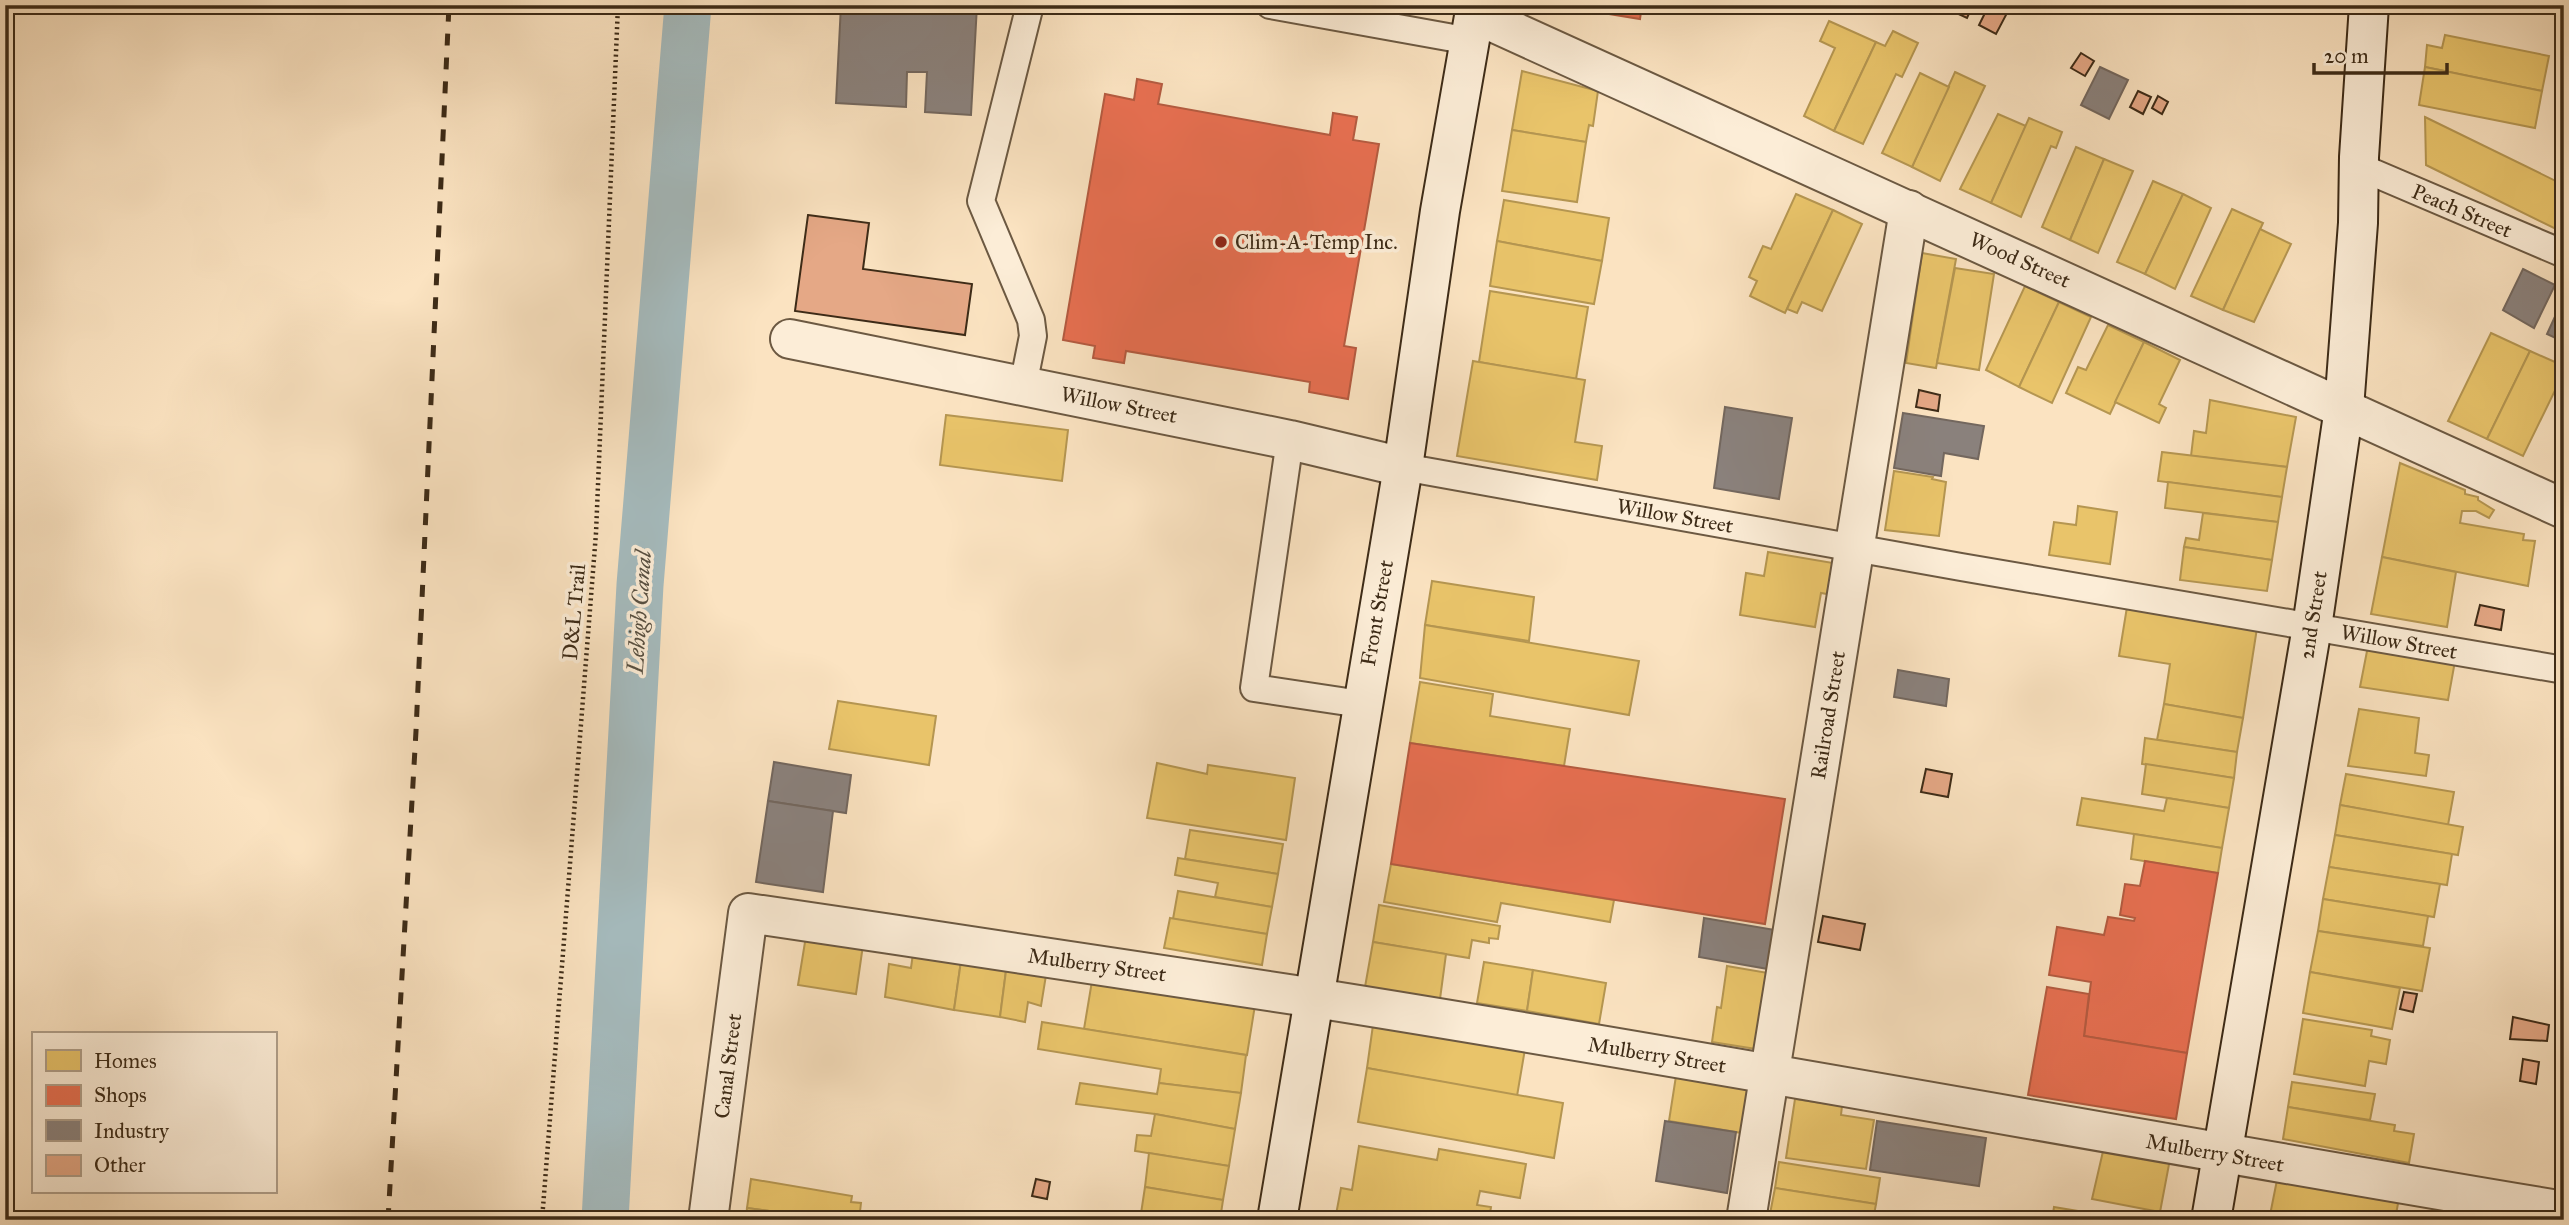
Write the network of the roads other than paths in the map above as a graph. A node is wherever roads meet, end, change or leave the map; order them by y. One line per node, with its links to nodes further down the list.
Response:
1 (1030, 5): 9 (lane)
2 (1270, 5): 4 (lane)
3 (2369, 5): 5 (street, 2nd Street)
4 (1474, 20): 6 (street, Wood Street); 12 (street, Front Street)
5 (2360, 167): 7 (lane, Peach Street); 10 (street, 2nd Street)
6 (1909, 210): 10 (street, Wood Street); 14 (street, Railroad Street)
7 (2564, 254)
8 (790, 339): 9 (street, Willow Street)
9 (1023, 386): 11 (street, Willow Street)
10 (2344, 408): 13 (street, Wood Street); 15 (street, 2nd Street)
11 (1290, 440): 12 (street, Willow Street); 17 (lane)
12 (1402, 467): 14 (lane, Willow Street); 17 (street, Front Street)
13 (2564, 509)
14 (1854, 548): 15 (lane, Willow Street); 20 (street, Railroad Street)
15 (2312, 628): 16 (lane, Willow Street); 21 (street, 2nd Street)
16 (2564, 670)
17 (1361, 704): 19 (street, Front Street)
18 (748, 913): 19 (street, Mulberry Street); 23 (street, Canal Street)
19 (1314, 998): 20 (street, Mulberry Street); 24 (street, Front Street)
20 (1771, 1074): 21 (street, Mulberry Street); 25 (street, Railroad Street)
21 (2222, 1154): 22 (street, Mulberry Street); 26 (street, 2nd Street)
22 (2564, 1212)
23 (708, 1220)
24 (1277, 1220)
25 (1746, 1220)
26 (2211, 1220)

